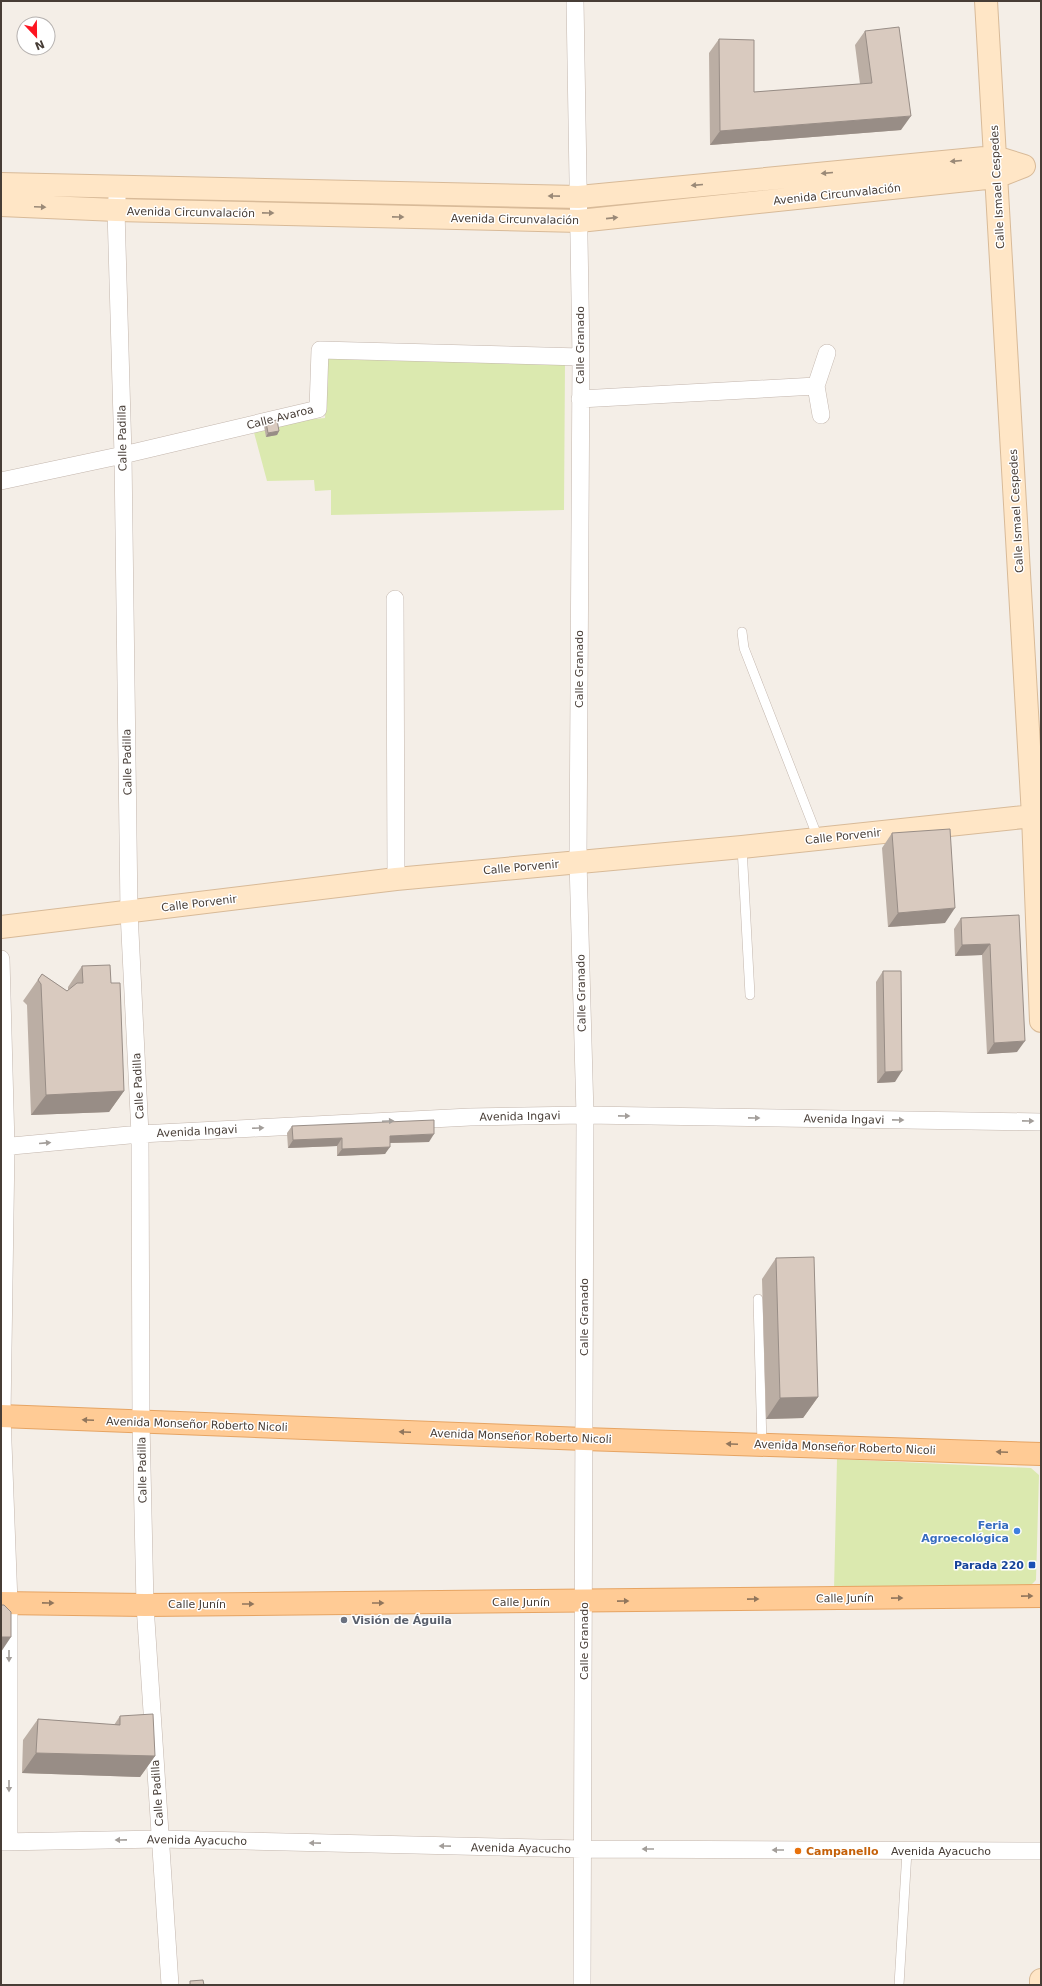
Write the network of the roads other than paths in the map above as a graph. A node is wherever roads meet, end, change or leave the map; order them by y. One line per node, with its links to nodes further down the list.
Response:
1 (575, 1): 7 (street, Calle Granado)
2 (986, 1): 4 (main road, Calle Ismael Cespedes)
3 (1033, 165): 4 (main road, Avenida Circunvalación)
4 (996, 167): 7 (main road, Avenida Circunvalación, one-way to 7); 10 (main road, Avenida Circunvalación, one-way to 4); 20 (main road, Calle Ismael Cespedes)
5 (1, 184): 6 (main road, Avenida Circunvalación)
6 (118, 186): 7 (main road, Avenida Circunvalación, one-way to 6); 9 (street, Calle Padilla)
7 (579, 197): 10 (street, Calle Granado)
8 (1, 205): 9 (main road, Avenida Circunvalación, one-way to 9)
9 (116, 210): 10 (main road, Avenida Circunvalación, one-way to 10); 16 (street, Calle Padilla)
10 (579, 221): 12 (street, Calle Granado)
11 (827, 353): 13 (street)
12 (581, 357): 14 (street, Calle Granado); 16 (street, Calle Avaroa)
13 (816, 386): 14 (street); 15 (street)
14 (580, 399): 23 (street, Calle Granado)
15 (821, 415)
16 (123, 455): 17 (street, Calle Avaroa); 25 (street, Calle Padilla)
17 (1, 480)
18 (395, 599): 24 (street)
19 (742, 632): 21 (lane)
20 (1037, 816): 21 (main road, Calle Porvenir); 29 (main road, Calle Ismael Cespedes)
21 (818, 839): 22 (main road, Calle Porvenir)
22 (742, 847): 23 (main road, Calle Porvenir); 28 (lane)
23 (578, 861): 24 (main road, Calle Porvenir); 30 (street, Calle Granado)
24 (396, 879): 25 (main road, Calle Porvenir)
25 (129, 912): 26 (main road, Calle Porvenir); 32 (street, Calle Padilla)
26 (1, 926)
27 (1, 959): 33 (street)
28 (750, 995)
29 (1041, 1021)
30 (585, 1115): 31 (street, Avenida Ingavi, one-way to 31); 32 (street, Avenida Ingavi, one-way to 30); 37 (street, Calle Granado)
31 (1041, 1122)
32 (140, 1134): 33 (street, Avenida Ingavi, one-way to 32); 36 (street, Calle Padilla)
33 (4, 1147): 35 (street)
34 (758, 1298): 38 (lane)
35 (2, 1416): 36 (main road, Avenida Monseñor Roberto Nicoli, one-way to 35); 42 (street)
36 (141, 1422): 37 (main road, Avenida Monseñor Roberto Nicoli, one-way to 36); 43 (street, Calle Padilla)
37 (584, 1439): 38 (main road, Avenida Monseñor Roberto Nicoli, one-way to 37); 41 (street, Calle Granado)
38 (762, 1445): 39 (main road, Avenida Monseñor Roberto Nicoli, one-way to 38)
39 (1041, 1454)
40 (1041, 1596): 41 (main road, Calle Junín, one-way to 40)
41 (584, 1601): 43 (main road, Calle Junín, one-way to 41); 46 (street, Calle Granado)
42 (5, 1603): 43 (main road, Calle Junín, one-way to 43); 45 (street, one-way to 45)
43 (145, 1605): 44 (street, Calle Padilla)
44 (160, 1839): 45 (street, Avenida Ayacucho, one-way to 45); 46 (street, Avenida Ayacucho, one-way to 44); 50 (street, Calle Padilla)
45 (5, 1842)
46 (582, 1849): 47 (street, Avenida Ayacucho, one-way to 46); 51 (street, Calle Granado)
47 (907, 1851): 48 (street, Avenida Ayacucho); 52 (lane)
48 (1041, 1851)
49 (1041, 1980): 53 (main road)
50 (170, 1985)
51 (582, 1985)
52 (899, 1985)
53 (1041, 1985)

